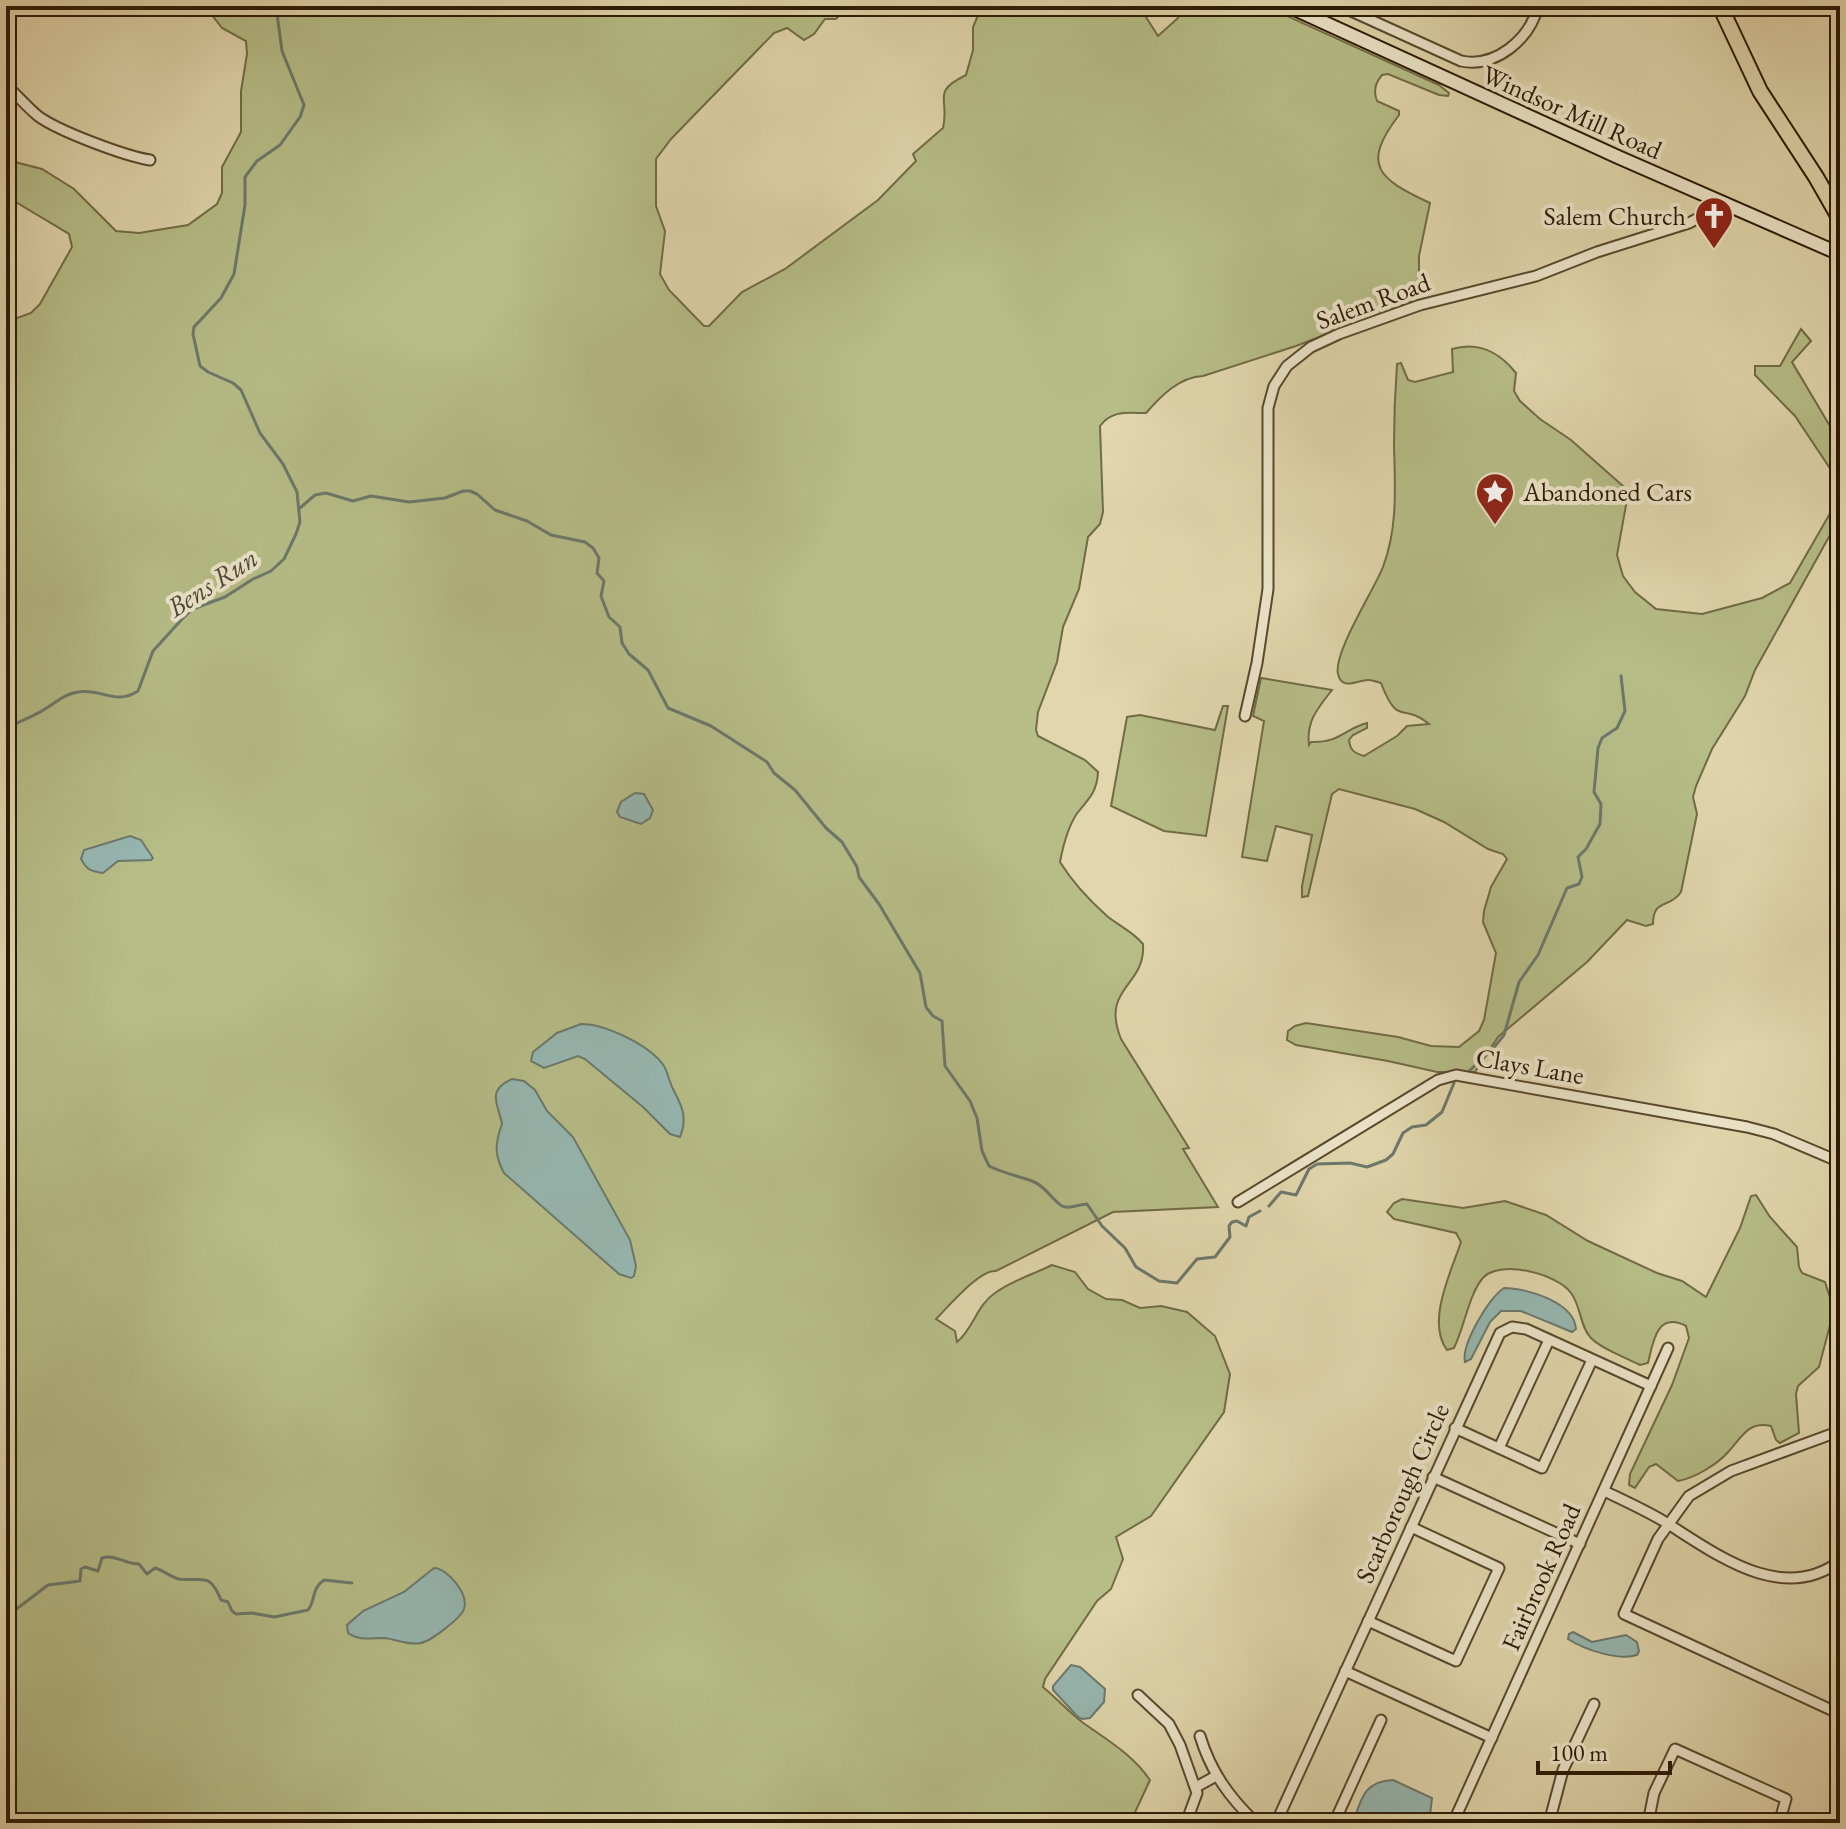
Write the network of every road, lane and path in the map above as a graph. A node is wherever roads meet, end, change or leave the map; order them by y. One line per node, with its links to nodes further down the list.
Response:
1 (1288, 6): 7 (main road, Windsor Mill Road)
2 (1340, 6): 3 (street)
3 (1538, 6)
4 (1720, 6): 8 (main road)
5 (6, 85): 6 (street)
6 (150, 160)
7 (1725, 204): 9 (main road, Windsor Mill Road); 10 (street, Salem Road)
8 (1840, 219)
9 (1840, 254)
10 (1245, 716)
11 (1840, 1162): 12 (street, Clays Lane)
12 (1238, 1202)
13 (1549, 1340): 15 (street, Scarborough Circle); 17 (street, Scarborough Circle); 19 (street)
14 (1668, 1348): 16 (street, Fairbrook Road)
15 (1592, 1360): 16 (street, Scarborough Circle); 19 (street)
16 (1651, 1386): 21 (street, Fairbrook Road)
17 (1455, 1428): 19 (street); 20 (street, Scarborough Circle)
18 (1840, 1431): 22 (street)
19 (1499, 1448)
20 (1433, 1477): 23 (street, Scarborough Circle); 24 (street)
21 (1604, 1491): 22 (street); 24 (street, Fairbrook Road)
22 (1668, 1524): 25 (street); 30 (street)
23 (1411, 1527): 26 (street, Scarborough Circle); 26 (street)
24 (1580, 1544): 33 (street, Fairbrook Road)
25 (1840, 1561)
26 (1368, 1621): 27 (street, Scarborough Circle)
27 (1345, 1671): 33 (street); 38 (street, Scarborough Circle)
28 (1138, 1695): 35 (street)
29 (1594, 1704): 41 (street)
30 (1840, 1714)
31 (1381, 1720): 39 (street)
32 (1200, 1736): 34 (street)
33 (1492, 1738): 40 (street, Fairbrook Road)
34 (1216, 1776): 35 (street); 37 (street)
35 (1196, 1787): 36 (street)
36 (1186, 1823)
37 (1256, 1823)
38 (1276, 1823)
39 (1334, 1823)
40 (1453, 1823)
41 (1549, 1823)
42 (1648, 1823): 43 (street)
43 (1779, 1823)

